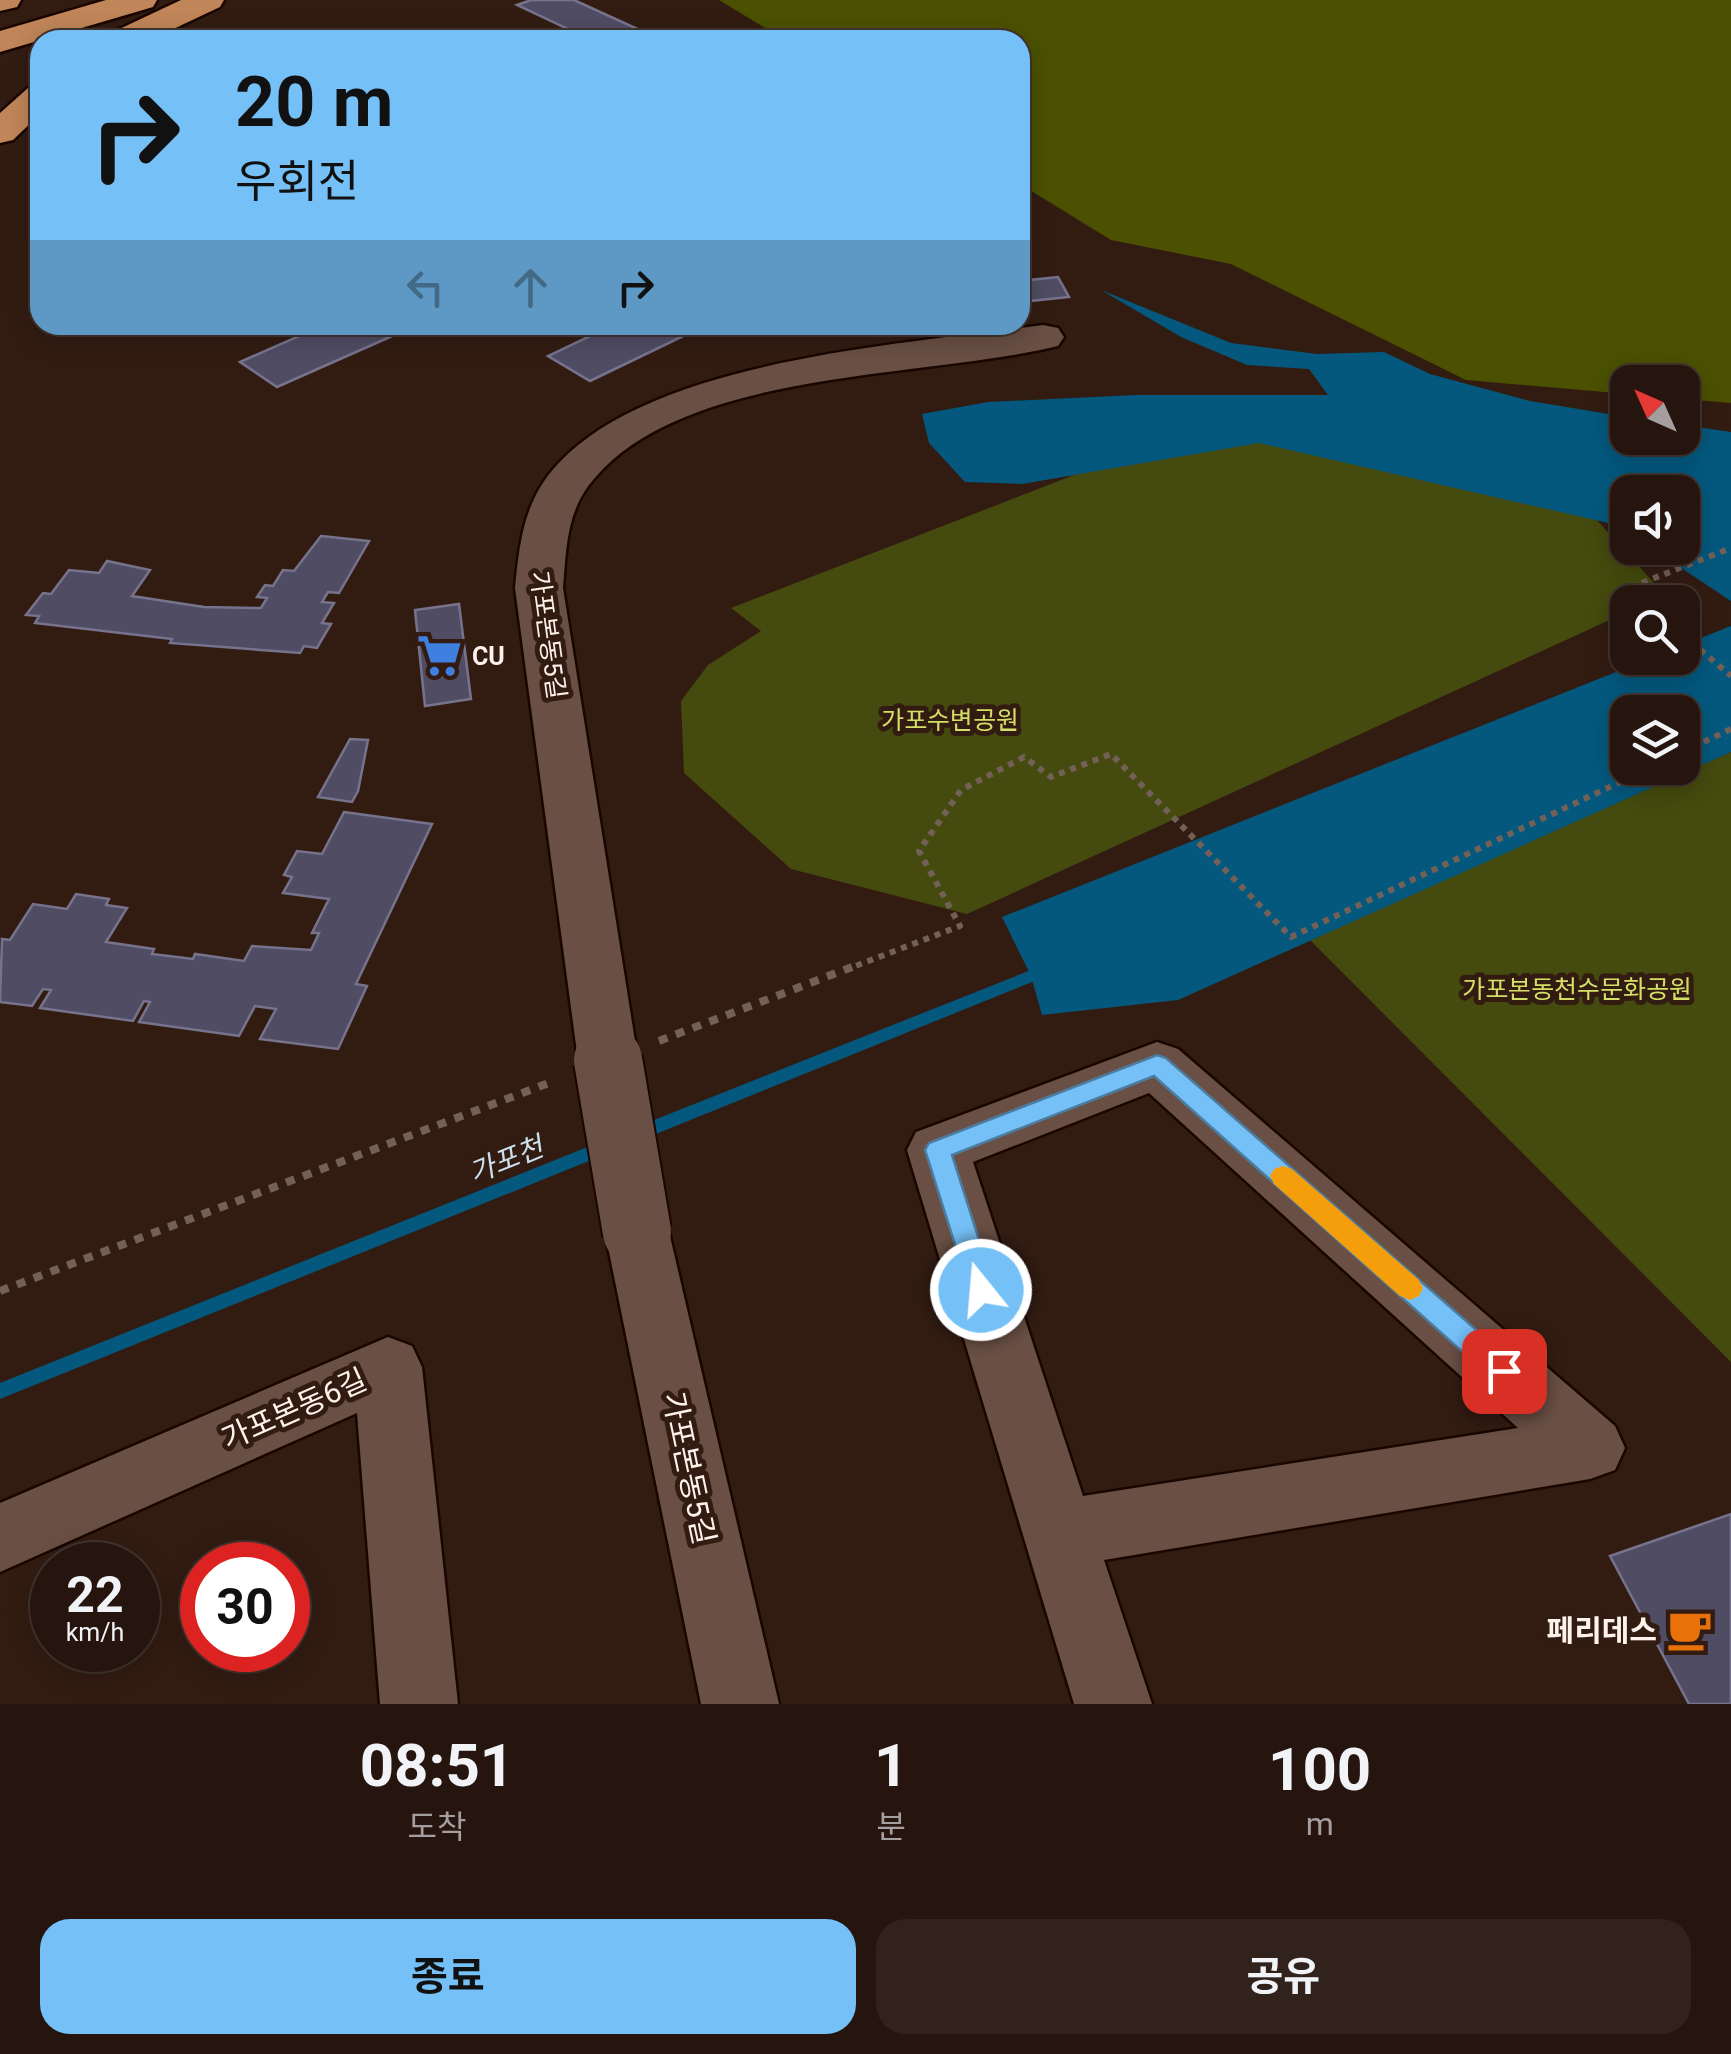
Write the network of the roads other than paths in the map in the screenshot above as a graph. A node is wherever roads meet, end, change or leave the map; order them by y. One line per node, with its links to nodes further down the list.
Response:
1 (93, 0): 4 (highway)
2 (141, 0): 5 (highway)
3 (208, 0): 6 (highway)
4 (0, 26)
5 (40, 30)
6 (144, 30)
7 (30, 33): 8 (highway)
8 (0, 42)
9 (30, 104): 10 (highway)
10 (0, 132)
11 (1043, 336): 15 (street, 가포본동5길, bridge)
12 (1057, 1534): 12 (street); 16 (street)
13 (0, 1538): 14 (street, 가포본동6길)
14 (418, 1704)
15 (740, 1704)
16 (1112, 1704)

